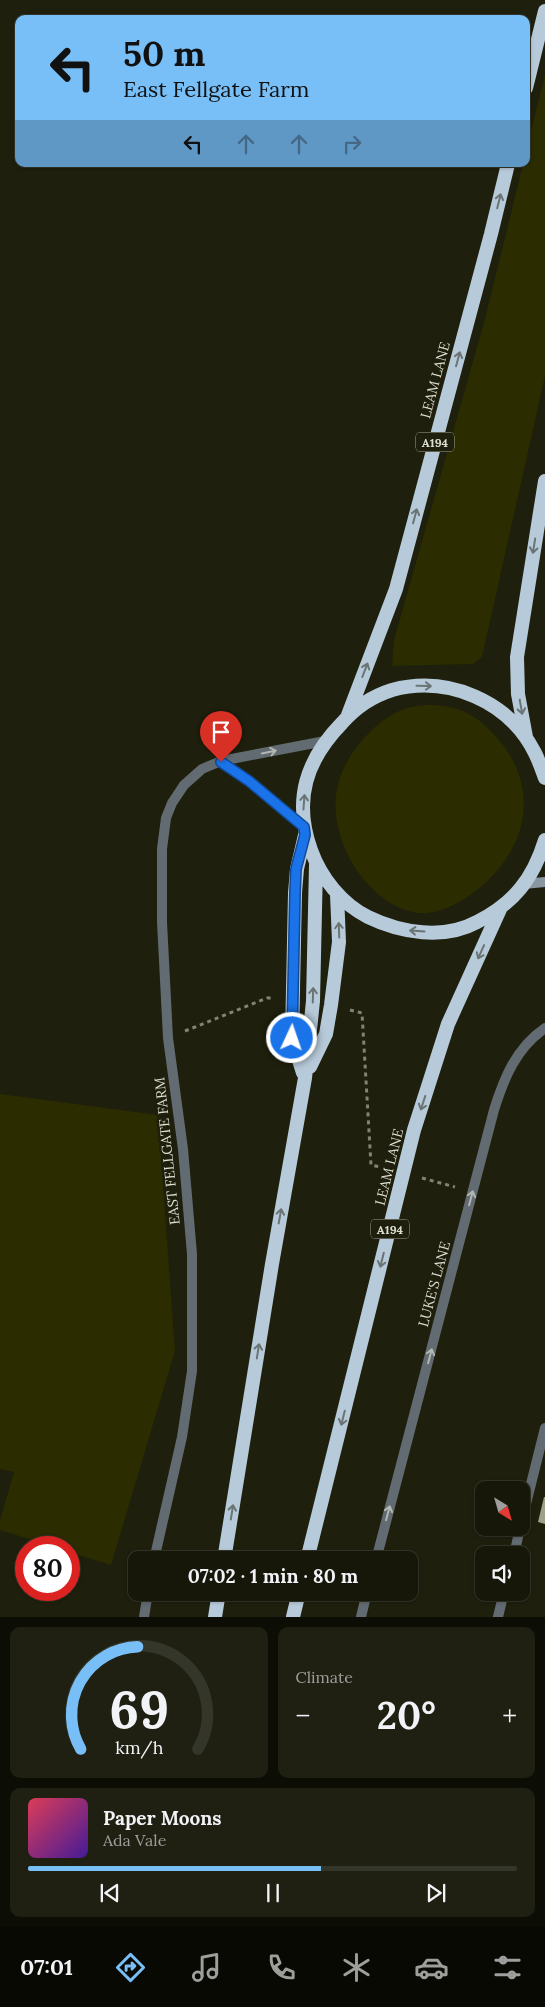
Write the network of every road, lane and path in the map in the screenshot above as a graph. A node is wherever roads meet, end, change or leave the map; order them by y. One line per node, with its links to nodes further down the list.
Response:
1 (545, 11): 2 (highway)
2 (530, 72)
3 (507, 167): 5 (highway, LEAM LANE / A194, one-way to 3)
4 (545, 480): 6 (highway, LEAM LANE, one-way to 6)
5 (348, 716): 6 (highway, LEAM LANE, one-way to 6); 7 (highway, LEAM LANE)
6 (526, 738): 8 (highway, LEAM LANE)
7 (324, 741): 9 (street, EAST FELLGATE FARM, one-way to 7); 11 (highway, LEAM LANE, one-way to 7)
8 (540, 759): 10 (highway, LEAM LANE)
9 (221, 762): 11 (street); 21 (street, EAST FELLGATE FARM)
10 (545, 778)
11 (305, 831): 13 (highway, LEAM LANE); 18 (highway, LEAM LANE)
12 (545, 840): 15 (highway, LEAM LANE)
13 (316, 865): 16 (highway, LEAM LANE); 22 (highway, LEAM LANE, one-way to 13)
14 (545, 882): 15 (main road)
15 (524, 884): 17 (highway, LEAM LANE)
16 (337, 894): 17 (highway, LEAM LANE, one-way to 16); 19 (highway, LEAM LANE, one-way to 16)
17 (501, 907): 23 (highway, LEAM LANE / A194, one-way to 23)
18 (294, 1000): 21 (path); 22 (highway, LEAM LANE)
19 (331, 1005): 22 (highway, LEAM LANE); 23 (path)
20 (545, 1028): 24 (street, LUKE'S LANE)
21 (168, 1038): 27 (street, EAST FELLGATE FARM)
22 (305, 1078): 28 (highway, LEAM LANE, one-way to 22)
23 (404, 1174): 24 (path); 29 (highway, LEAM LANE / A194, one-way to 29)
24 (472, 1191): 30 (street, LUKE'S LANE, one-way to 24)
25 (545, 1428): 26 (street)
26 (530, 1488)
27 (156, 1551)
28 (225, 1551)
29 (309, 1551)
30 (378, 1551)
31 (147, 1601): 36 (street)
32 (218, 1601): 37 (highway)
33 (297, 1601): 38 (highway)
34 (365, 1601): 39 (street)
35 (502, 1601): 40 (street)
36 (144, 1617)
37 (215, 1617)
38 (293, 1617)
39 (361, 1617)
40 (498, 1617)

